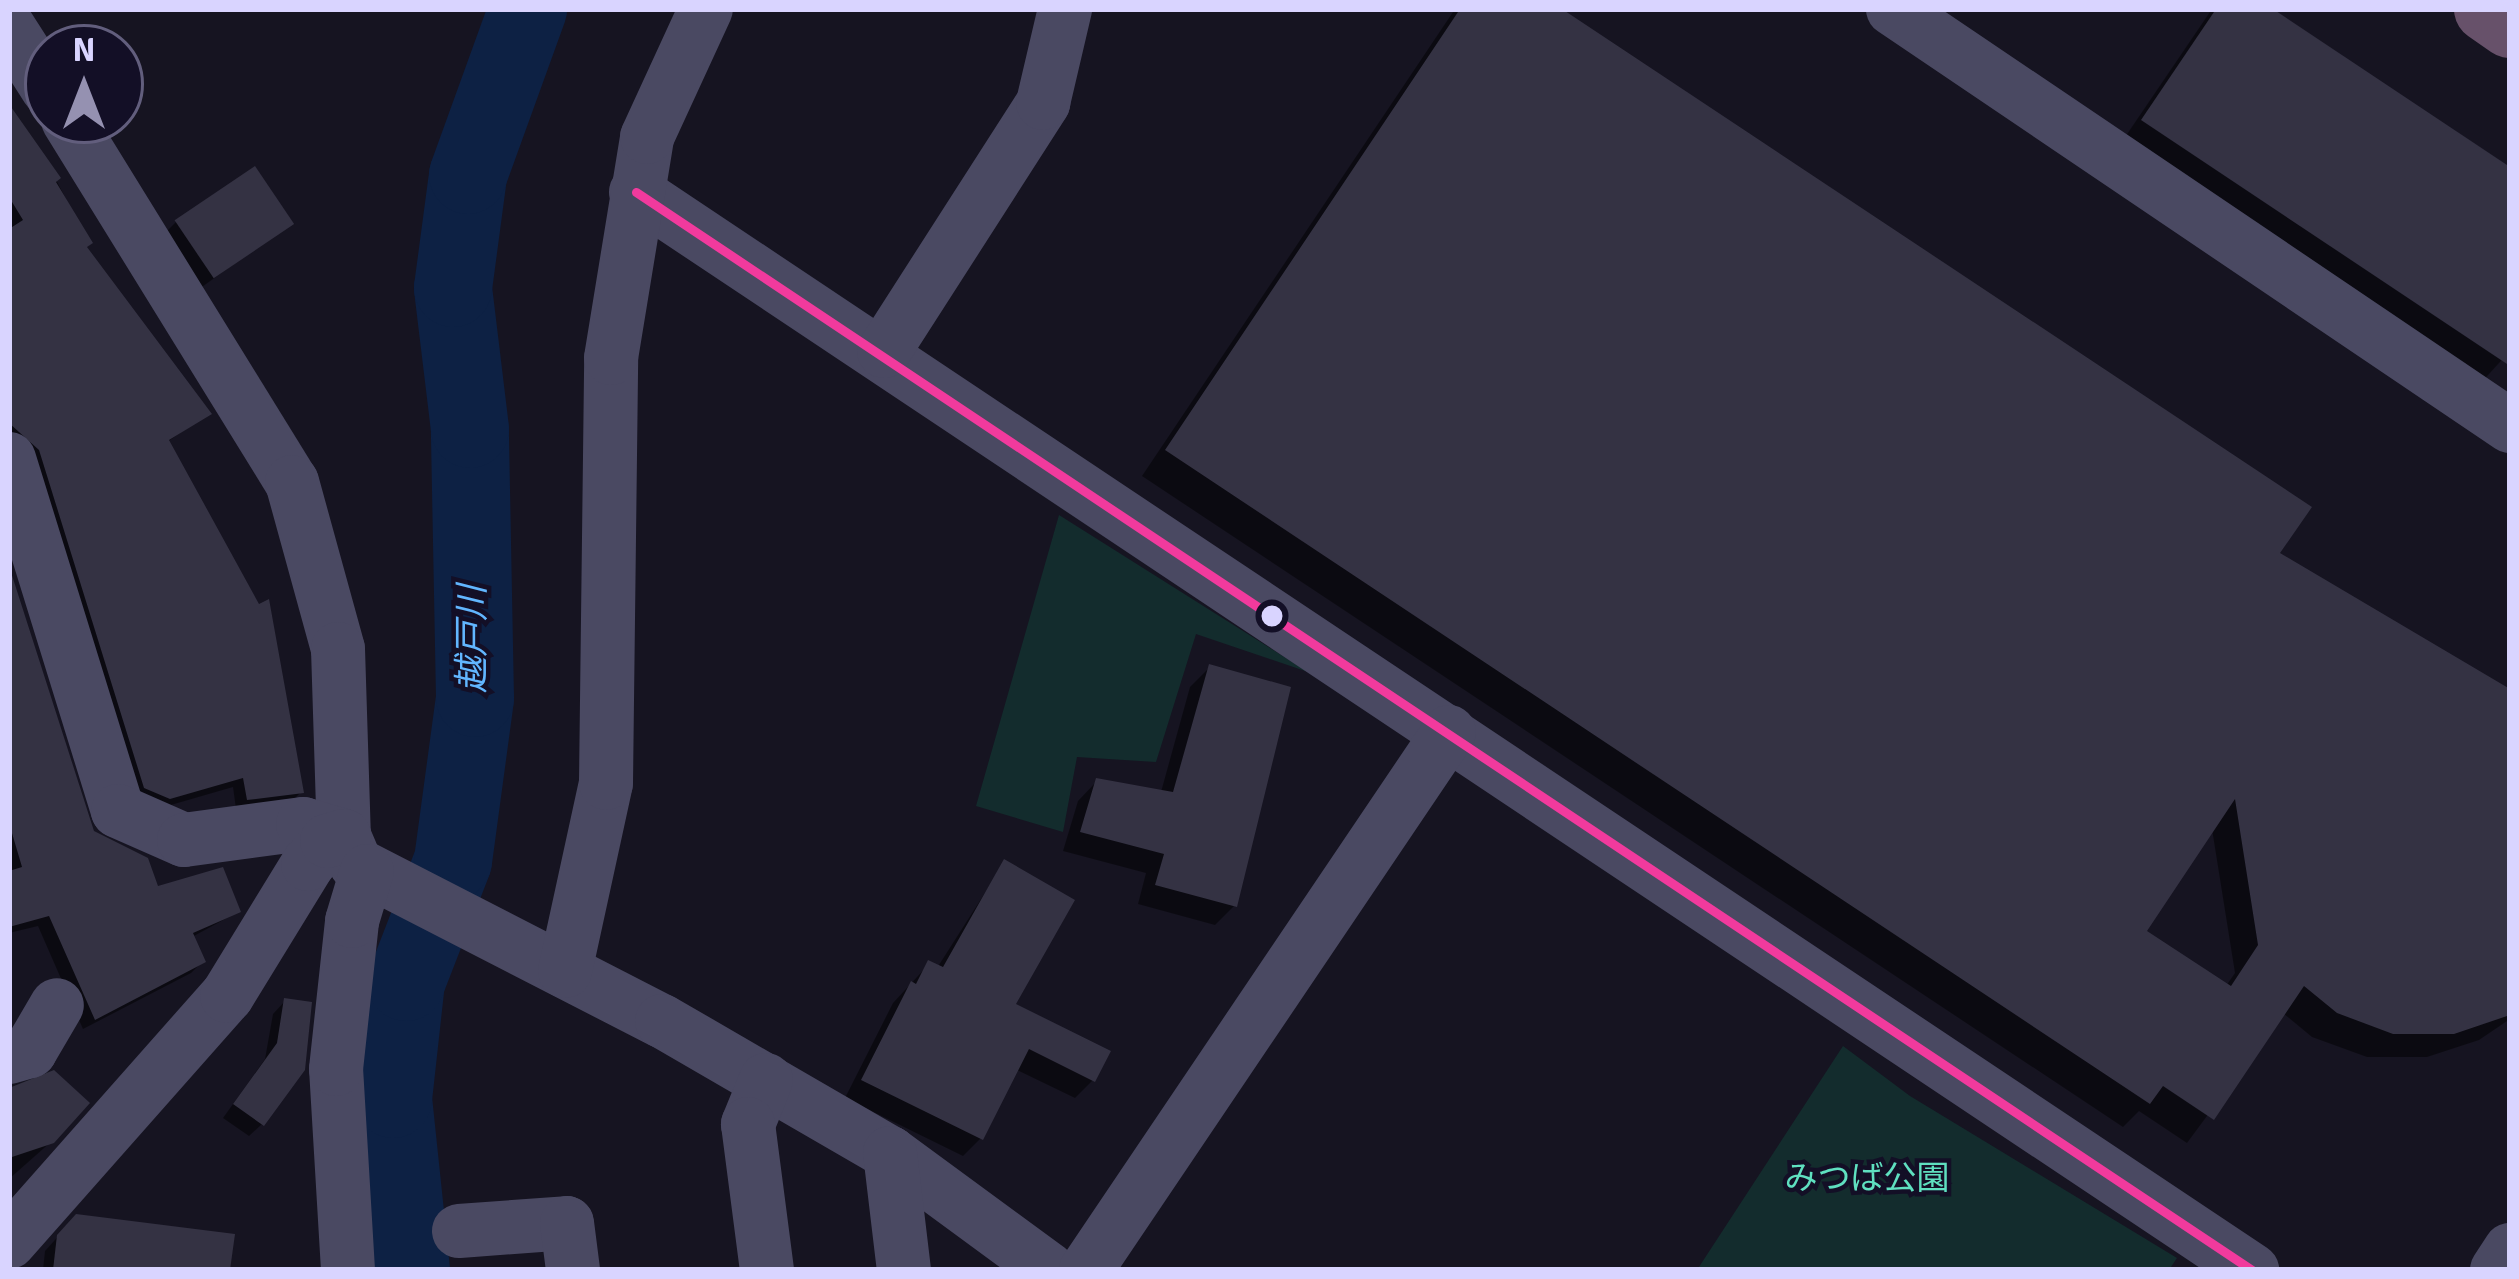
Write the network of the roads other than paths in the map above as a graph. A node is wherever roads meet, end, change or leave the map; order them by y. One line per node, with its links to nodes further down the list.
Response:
1 (706, 9): 7 (street)
2 (1065, 9): 8 (street)
3 (1893, 9): 9 (street)
4 (2486, 9): 5 (highway)
5 (2510, 25)
6 (83, 144): 12 (street)
7 (636, 192): 8 (street); 13 (street)
8 (884, 351): 11 (street)
9 (2510, 426)
10 (9, 460): 12 (street)
11 (1449, 732): 26 (street); 27 (street)
12 (366, 864): 13 (street); 19 (street); 21 (street)
13 (566, 971): 16 (street)
14 (57, 1005): 15 (street)
15 (9, 1057)
16 (766, 1080): 17 (street); 23 (street)
17 (890, 1153): 24 (street); 25 (street)
18 (459, 1231): 22 (street)
19 (9, 1242)
20 (2510, 1250): 28 (street)
21 (348, 1270)
22 (573, 1270)
23 (767, 1270)
24 (904, 1270)
25 (1048, 1270)
26 (1086, 1270)
27 (2252, 1270)
28 (2497, 1270)

